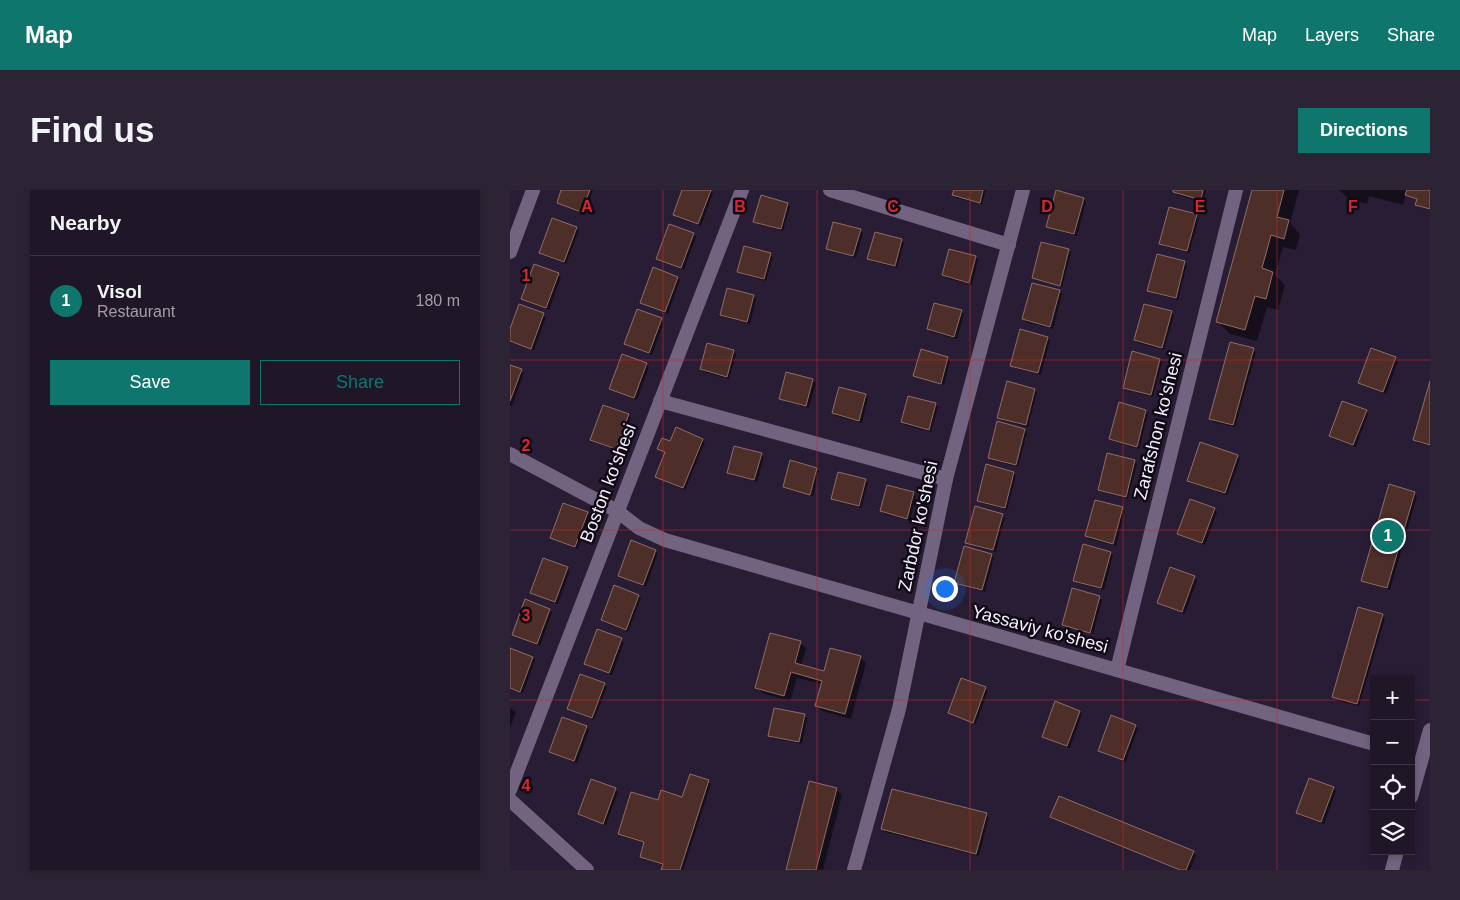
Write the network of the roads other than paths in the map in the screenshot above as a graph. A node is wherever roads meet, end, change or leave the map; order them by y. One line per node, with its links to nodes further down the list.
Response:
1 (533, 190): 7 (street)
2 (742, 190): 8 (street, Boston ko'shesi)
3 (830, 190): 6 (street)
4 (1023, 190): 6 (street, Zarbdor ko'shesi)
5 (1236, 190): 13 (street, Zarafshon ko'shesi)
6 (1009, 245): 10 (street, Zarbdor ko'shesi)
7 (510, 252)
8 (660, 400): 10 (street); 11 (street, Boston ko'shesi)
9 (510, 454): 11 (street, Yassaviy ko'shesi)
10 (946, 479): 12 (street, Zarbdor ko'shesi)
11 (617, 511): 12 (street, Yassaviy ko'shesi); 18 (street, Boston ko'shesi)
12 (919, 615): 13 (street, Yassaviy ko'shesi); 22 (street, Zarbdor ko'shesi)
13 (1117, 670): 15 (street, Yassaviy ko'shesi)
14 (1430, 730): 16 (street)
15 (1370, 743)
16 (1417, 757): 17 (street)
17 (1415, 770)
18 (510, 790)
19 (510, 800): 21 (street)
20 (1396, 855): 23 (street)
21 (587, 870)
22 (854, 870)
23 (1392, 870)

